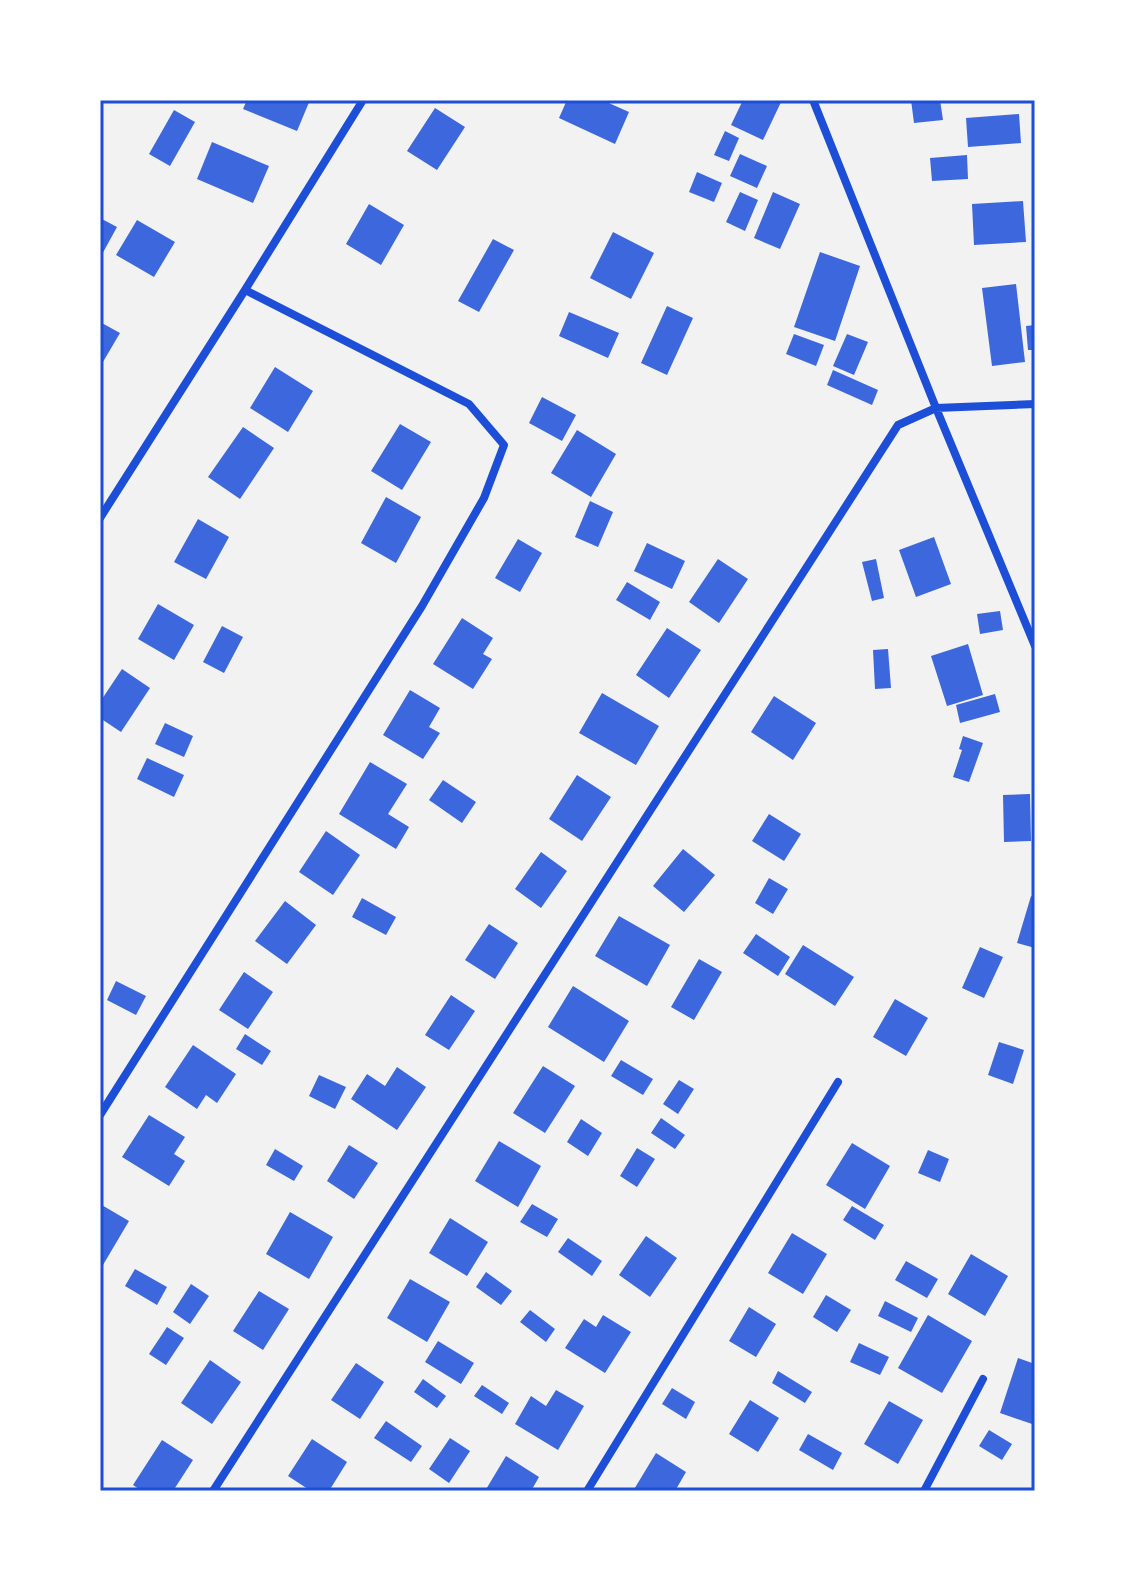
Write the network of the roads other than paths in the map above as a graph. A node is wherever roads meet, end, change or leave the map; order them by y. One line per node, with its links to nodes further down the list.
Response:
1 (363, 100): 3 (street)
2 (813, 100): 5 (street)
3 (245, 290): 6 (street); 9 (street)
4 (1035, 404): 5 (street)
5 (936, 408): 7 (street); 11 (street)
6 (100, 518)
7 (1035, 646)
8 (838, 1082): 12 (street)
9 (100, 1115)
10 (983, 1379): 13 (street)
11 (213, 1491)
12 (587, 1491)
13 (924, 1491)

